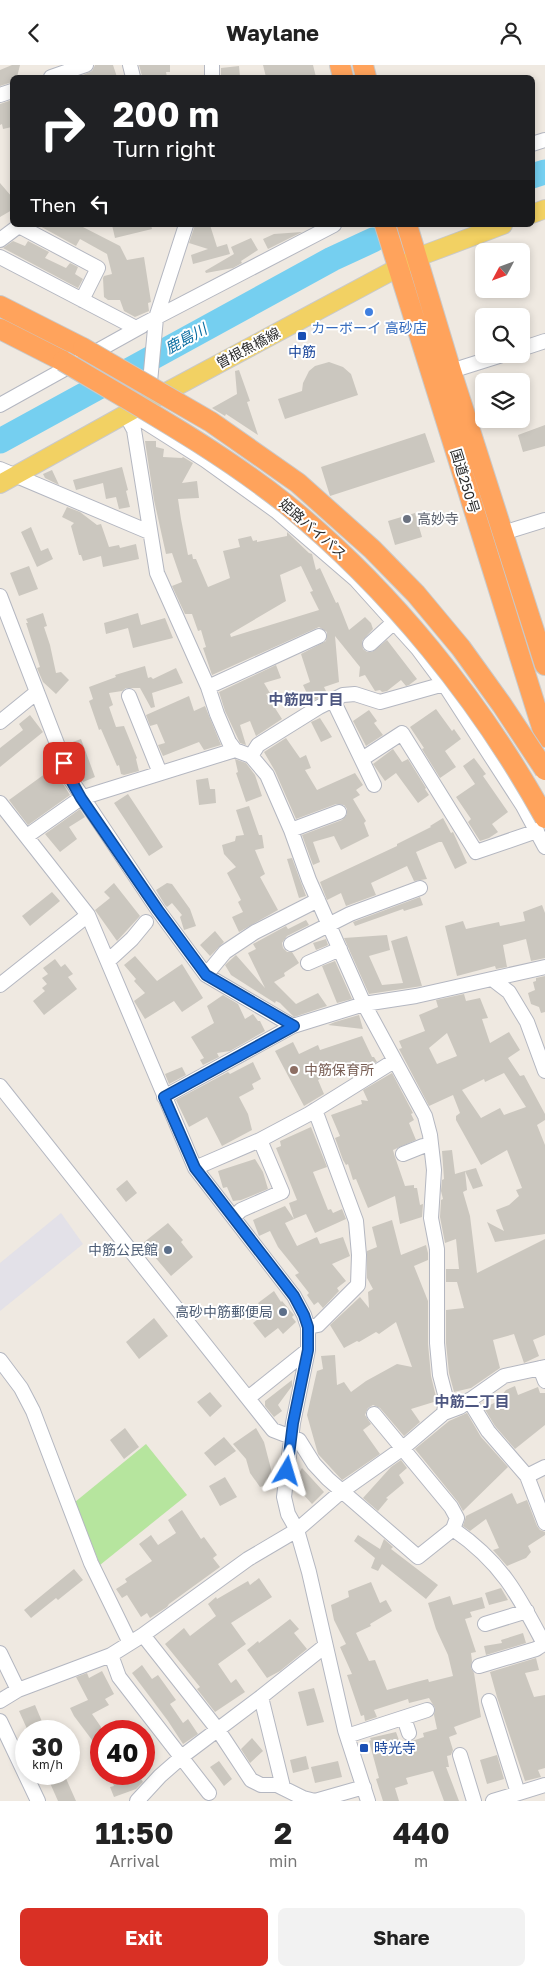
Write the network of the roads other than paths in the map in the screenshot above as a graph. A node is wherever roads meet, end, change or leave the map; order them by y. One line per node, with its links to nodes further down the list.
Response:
1 (86, 65): 2 (street)
2 (56, 75)
3 (17, 227): 10 (street)
4 (24, 227): 14 (street)
5 (185, 227): 16 (street)
6 (330, 227): 16 (street)
7 (385, 227): 13 (highway, 国道250号)
8 (408, 227): 12 (highway, 国道250号)
9 (498, 227): 12 (main road, 曽根魚橋線)
10 (0, 240)
11 (0, 257): 14 (street)
12 (418, 257): 13 (main road, 曽根魚橋線); 21 (highway, 国道250号)
13 (398, 268): 22 (main road, 曽根魚橋線); 42 (highway, 国道250号)
14 (82, 300): 16 (street)
15 (0, 306): 46 (highway, 姫路バイパス, bridge)
16 (156, 318): 22 (street); 23 (street)
17 (0, 329): 52 (highway, 姫路バイパス, bridge)
18 (545, 341): 19 (street)
19 (530, 346)
20 (476, 363): 21 (street)
21 (451, 371): 30 (highway, 国道250号)
22 (152, 391): 24 (main road, 曽根魚橋線)
23 (0, 405)
24 (126, 415): 26 (main road, 曽根魚橋線); 29 (street); 32 (street)
25 (0, 469): 26 (street)
26 (16, 475): 27 (main road, 曽根魚橋線); 29 (street)
27 (0, 485)
28 (545, 520): 30 (street)
29 (149, 532): 37 (street)
30 (503, 533): 35 (highway, 国道250号)
31 (0, 596): 38 (street)
32 (394, 623): 34 (street); 36 (street)
33 (319, 635): 37 (street)
34 (370, 645)
35 (545, 665)
36 (444, 684): 40 (street); 52 (street)
37 (208, 687): 43 (street)
38 (37, 692): 41 (street); 49 (street)
39 (129, 696): 47 (street)
40 (333, 700): 44 (street); 45 (street)
41 (0, 721)
42 (545, 737)
43 (235, 750): 44 (street); 47 (street)
44 (251, 756): 53 (street)
45 (362, 759): 48 (street); 52 (street)
46 (545, 770)
47 (160, 773): 49 (street)
48 (374, 785)
49 (81, 798): 54 (street); 66 (street)
50 (0, 803): 54 (street)
51 (339, 812): 53 (street)
52 (541, 825): 55 (street)
53 (291, 830): 57 (street)
54 (27, 836): 58 (street)
55 (545, 847)
56 (420, 888): 60 (street)
57 (318, 900): 60 (street); 66 (street)
58 (88, 915): 63 (street); 68 (street)
59 (146, 922): 63 (street)
60 (329, 925): 61 (street); 62 (street)
61 (291, 945)
62 (340, 949): 64 (street); 69 (street)
63 (108, 961): 74 (street)
64 (308, 963)
65 (545, 967): 67 (street)
66 (206, 975): 70 (street)
67 (492, 979): 69 (street); 72 (street)
68 (0, 985)
69 (364, 1004): 70 (street); 71 (street)
70 (294, 1026): 74 (street)
71 (394, 1061): 75 (street); 77 (street)
72 (545, 1071)
73 (0, 1086): 85 (street)
74 (164, 1097): 79 (street)
75 (315, 1110): 76 (street); 81 (street)
76 (260, 1140): 79 (street); 80 (street)
77 (431, 1146): 78 (street); 87 (street)
78 (403, 1154)
79 (195, 1168): 80 (street)
80 (234, 1217): 81 (street)
81 (308, 1327): 82 (street)
82 (308, 1350): 85 (street); 89 (street)
83 (0, 1360): 100 (street)
84 (543, 1372): 86 (street)
85 (248, 1397): 89 (street)
86 (469, 1400): 87 (street); 92 (street)
87 (444, 1413): 90 (street)
88 (374, 1414): 90 (street)
89 (291, 1437): 93 (street); 96 (street)
90 (403, 1448): 93 (street); 95 (street)
91 (545, 1467): 92 (street)
92 (527, 1476): 94 (street)
93 (342, 1491): 95 (street); 96 (street)
94 (545, 1523)
95 (453, 1529): 97 (street)
96 (297, 1530): 99 (street); 102 (street)
97 (527, 1611): 98 (street); 101 (street)
98 (485, 1624)
99 (143, 1635): 100 (street); 113 (street)
100 (130, 1643): 104 (street)
101 (545, 1644): 105 (street)
102 (324, 1646): 107 (street); 115 (street)
103 (0, 1653): 106 (street)
104 (111, 1655): 106 (street); 117 (street)
105 (480, 1666)
106 (18, 1690): 108 (street)
107 (261, 1697): 113 (street); 119 (street)
108 (0, 1701)
109 (488, 1701): 122 (street)
110 (427, 1710): 111 (street)
111 (404, 1718): 114 (street); 115 (street)
112 (0, 1721): 123 (street)
113 (218, 1730): 117 (street); 119 (street)
114 (409, 1733)
115 (347, 1736): 120 (street)
116 (460, 1755): 126 (street)
117 (182, 1757): 121 (street); 124 (street)
118 (545, 1785): 122 (street)
119 (283, 1787): 120 (street)
120 (364, 1787): 125 (street)
121 (209, 1793)
122 (518, 1793): 127 (street)
123 (38, 1801)
124 (137, 1801)
125 (368, 1801)
126 (474, 1801)
127 (493, 1801)

